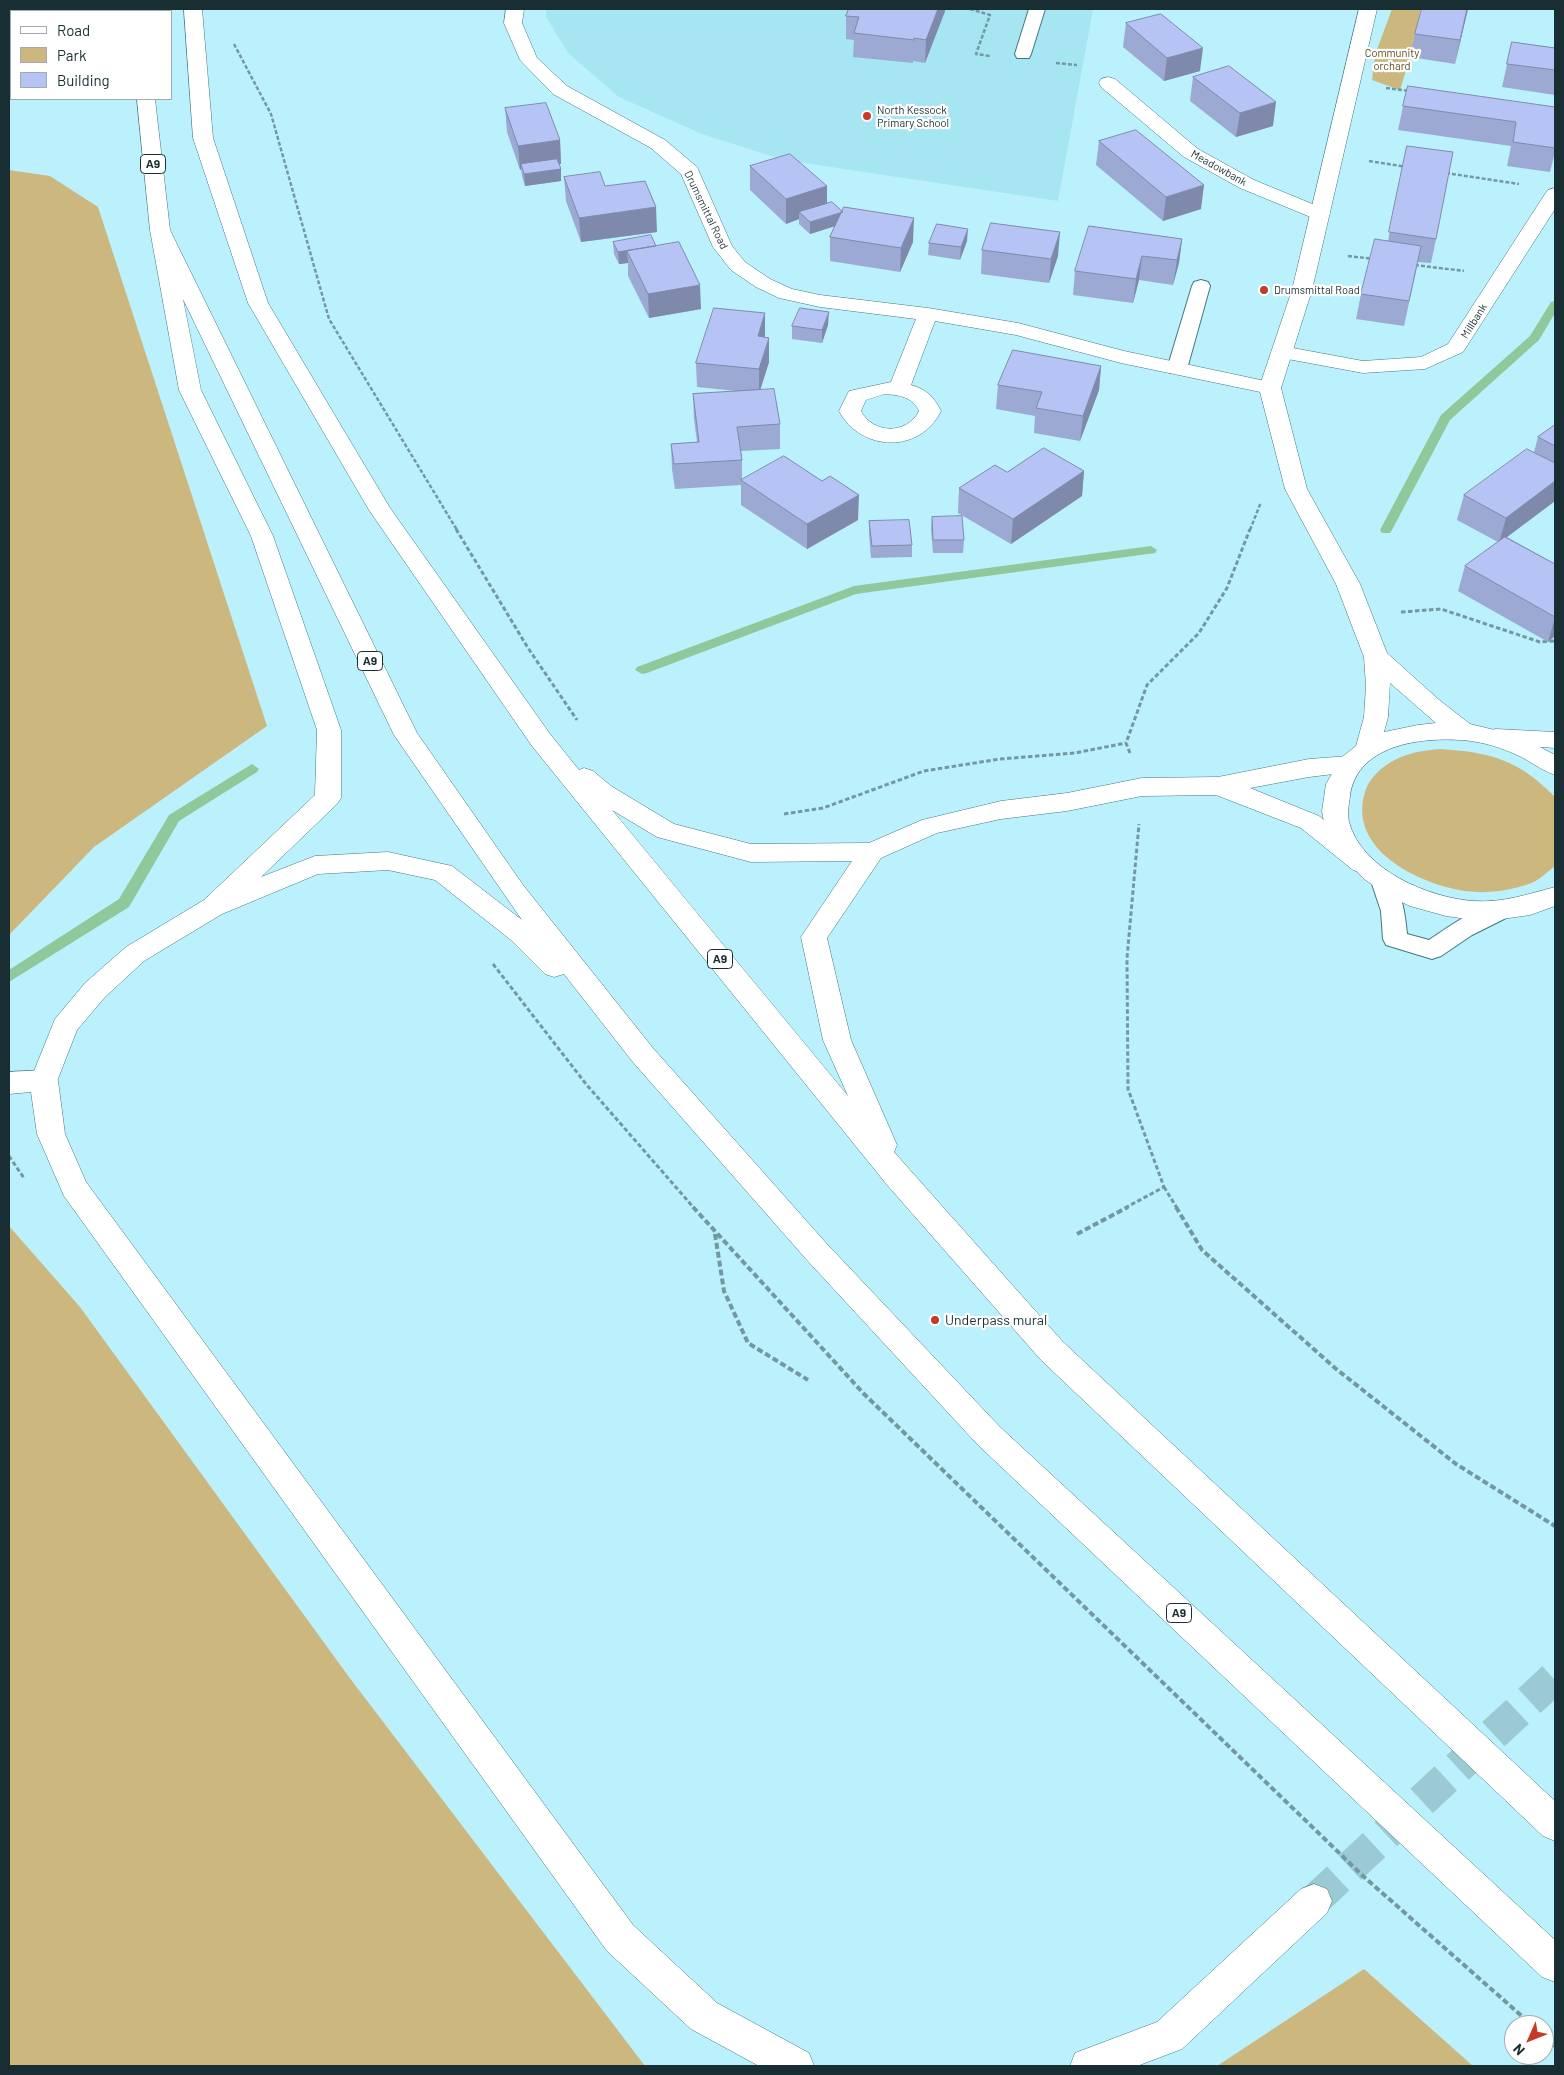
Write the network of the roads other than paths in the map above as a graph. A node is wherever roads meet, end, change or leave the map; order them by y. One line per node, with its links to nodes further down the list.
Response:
1 (193, 9): 20 (main road, A9)
2 (515, 9): 12 (main road, Drumsmittal Road)
3 (1037, 9): 5 (lane)
4 (1368, 9): 9 (main road)
5 (1023, 54)
6 (1108, 83): 9 (main road, Meadowbank)
7 (146, 100): 10 (main road, A9)
8 (1555, 194): 13 (main road, Millbank)
9 (1320, 214): 13 (main road)
10 (160, 230): 29 (main road, A9); 31 (main road, A9)
11 (1201, 286): 14 (lane)
12 (928, 314): 14 (main road, Drumsmittal Road); 15 (main road)
13 (1282, 352): 16 (main road)
14 (1177, 369): 16 (main road, Drumsmittal Road)
15 (899, 388)
16 (1270, 388): 17 (main road)
17 (1376, 657): 18 (main road); 22 (main road)
18 (1462, 731): 19 (main road); 22 (main road)
19 (1496, 737): 21 (main road); 23 (main road)
20 (541, 740): 25 (main road, A9); 34 (main road, A9)
21 (1555, 740)
22 (1358, 757): 24 (main road); 26 (main road)
23 (1555, 766)
24 (1218, 786): 25 (main road); 26 (main road)
25 (872, 852): 34 (main road, A9)
26 (1362, 864): 27 (main road)
27 (1383, 881): 30 (main road); 30 (lane)
28 (1548, 903): 30 (main road)
29 (213, 907): 31 (main road, A9); 32 (main road)
30 (1500, 911)
31 (642, 1054): 37 (main road, A9)
32 (44, 1081): 33 (main road); 38 (main road)
33 (9, 1083)
34 (898, 1178): 35 (main road, A9)
35 (1555, 1824)
36 (1314, 1901): 39 (main road)
37 (1555, 1964)
38 (796, 2066)
39 (1088, 2066)

